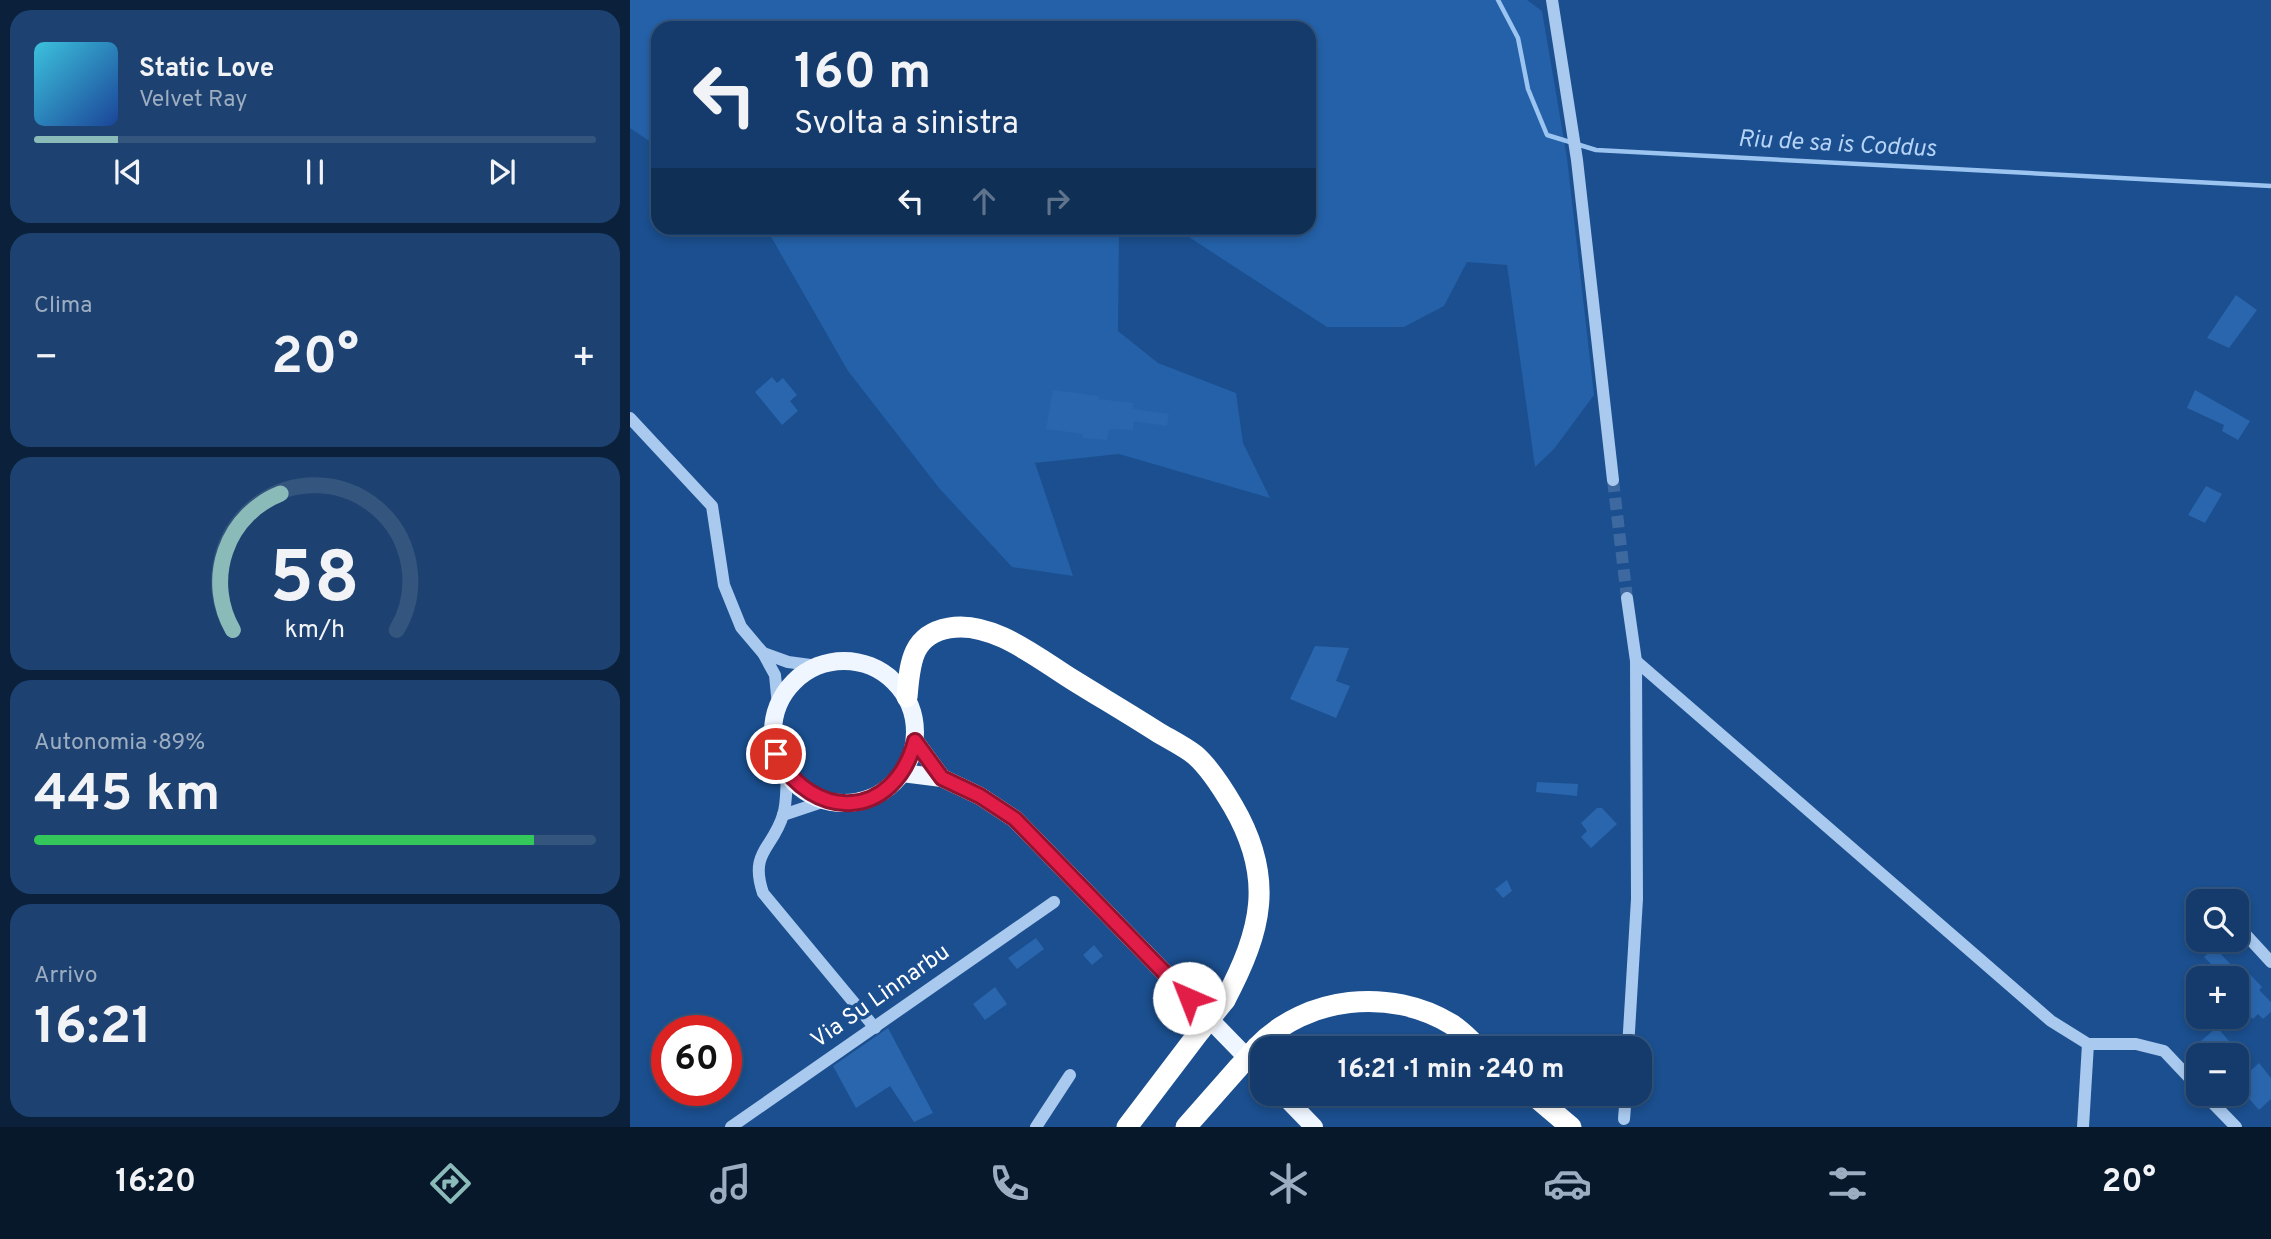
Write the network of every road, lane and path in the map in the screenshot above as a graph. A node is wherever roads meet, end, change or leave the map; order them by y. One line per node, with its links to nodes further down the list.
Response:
1 (1552, 0): 3 (street)
2 (630, 418): 5 (street)
3 (1613, 480)
4 (1627, 598): 6 (street)
5 (763, 653): 7 (street); 9 (street)
6 (1636, 660): 22 (street); 23 (street)
7 (818, 666): 8 (main road); 9 (main road)
8 (906, 697): 10 (main road); 35 (highway, bridge)
9 (778, 706): 12 (main road)
10 (915, 741): 11 (main road); 13 (main road)
11 (902, 773): 13 (main road); 14 (main road)
12 (788, 775): 14 (main road); 15 (street)
13 (942, 778): 25 (main road)
14 (825, 800): 15 (street)
15 (783, 815): 19 (street)
16 (1054, 902): 19 (street, Via Su Linnarbu)
17 (2249, 938): 18 (street)
18 (2271, 962)
19 (875, 1028): 33 (street, Via Su Linnarbu)
20 (1270, 1036): 21 (highway, bridge)
21 (1465, 1036)
22 (1629, 1036)
23 (2088, 1044): 26 (street); 39 (street)
24 (1250, 1055): 36 (highway, bridge)
25 (1250, 1061)
26 (2186, 1074)
27 (1070, 1075): 34 (street)
28 (1294, 1106): 37 (main road)
29 (1546, 1106): 38 (highway)
30 (1625, 1106): 32 (street)
31 (2215, 1106): 40 (street)
32 (1624, 1119)
33 (731, 1127)
34 (1037, 1127)
35 (1127, 1127)
36 (1186, 1127)
37 (1314, 1127)
38 (1571, 1127)
39 (2083, 1127)
40 (2235, 1127)

